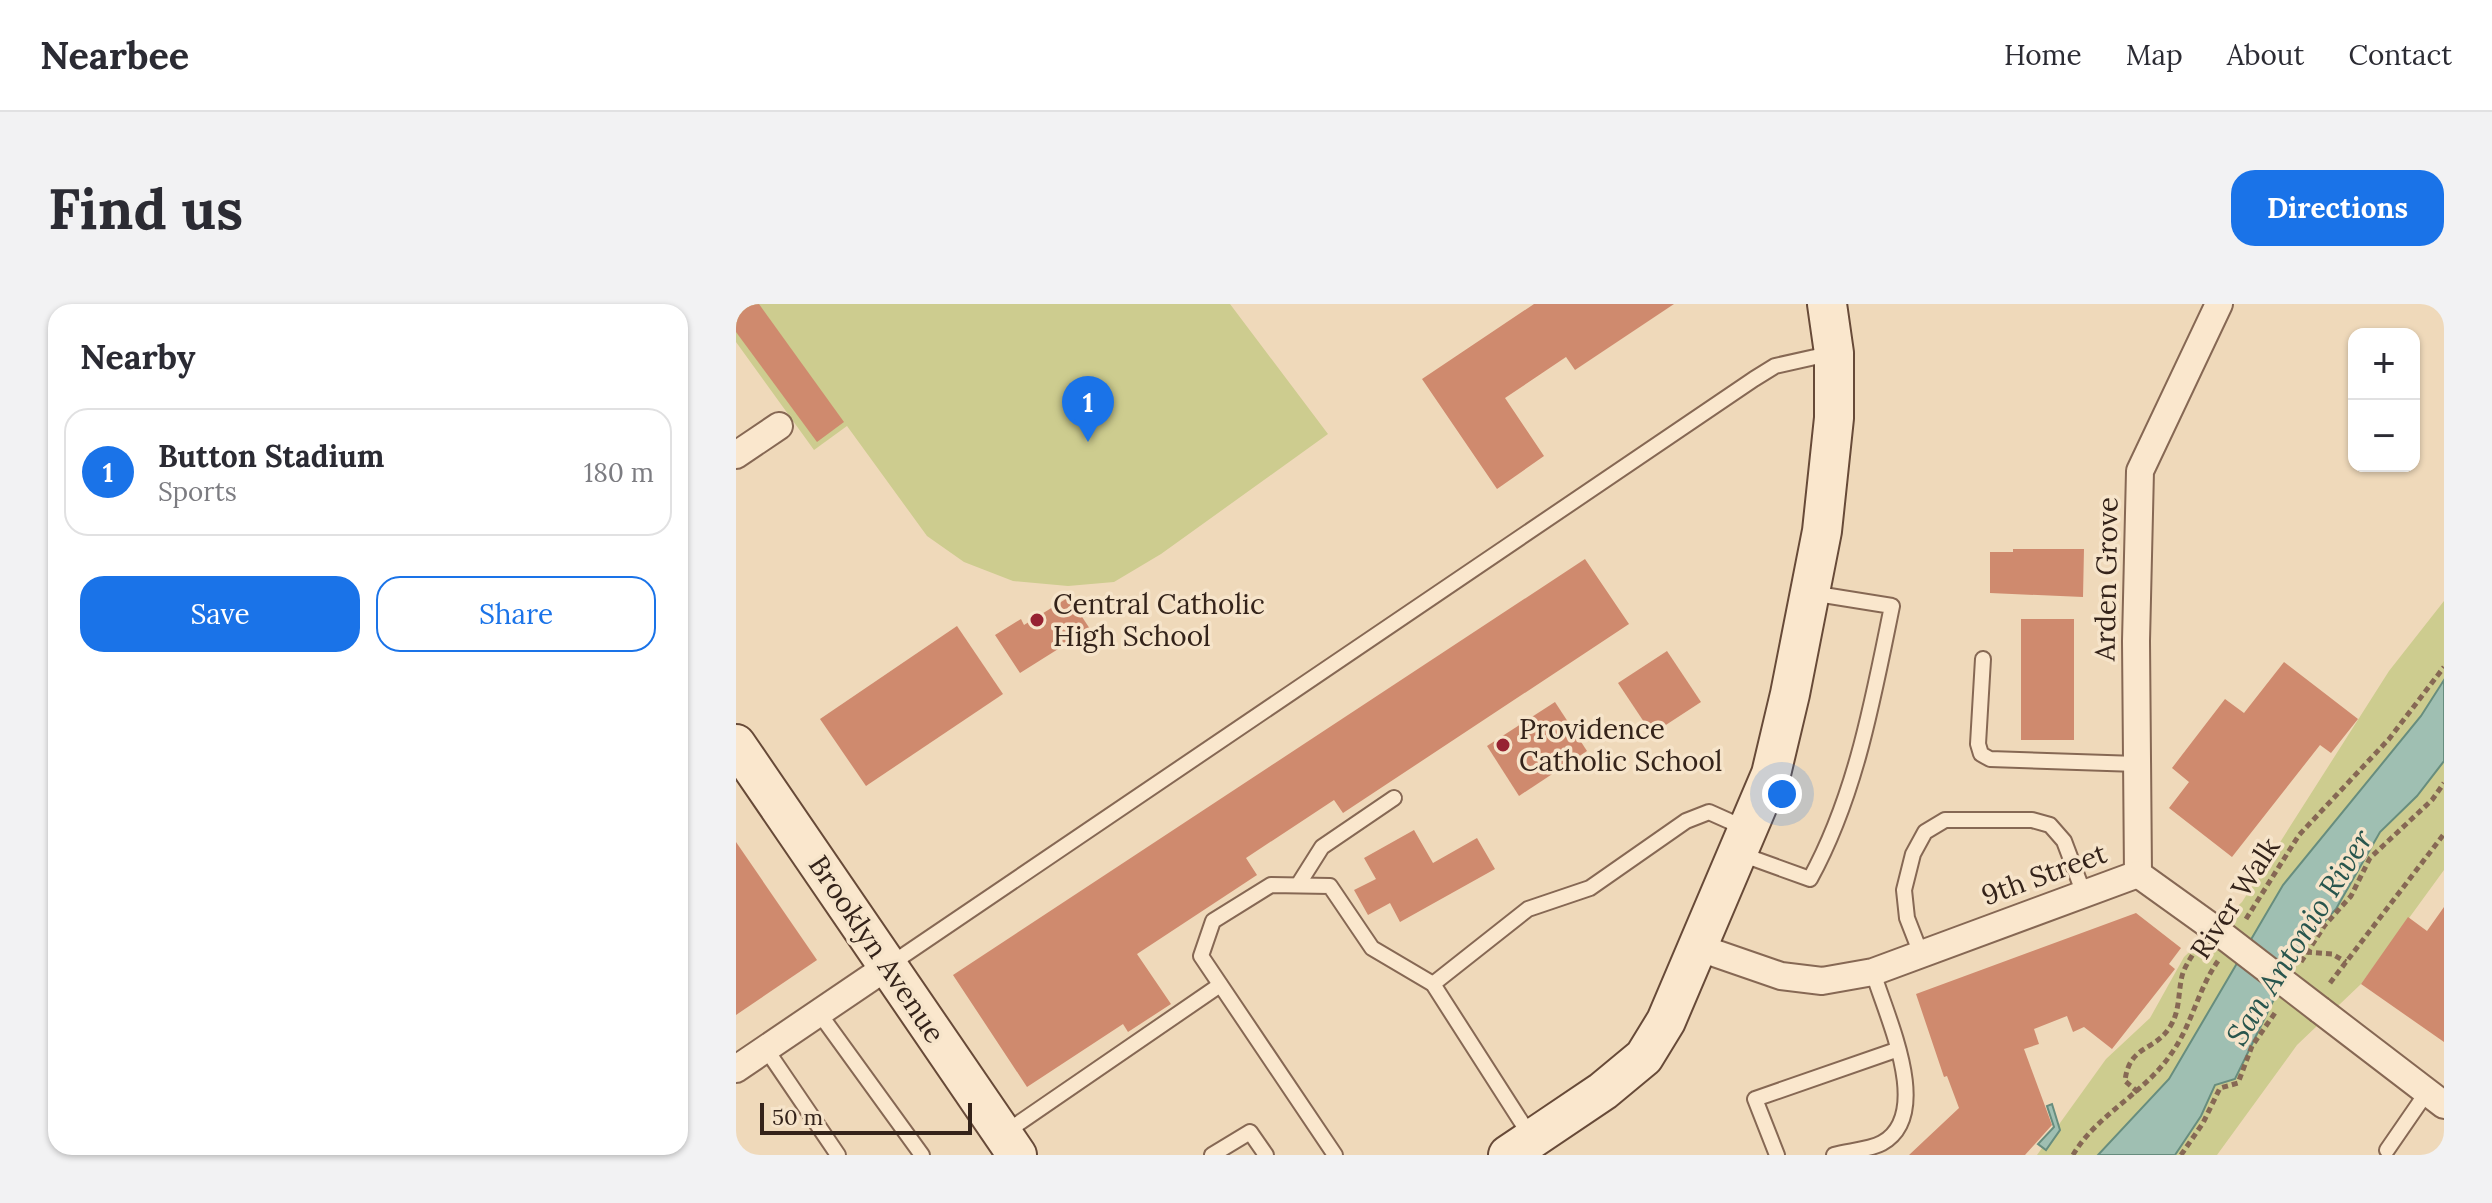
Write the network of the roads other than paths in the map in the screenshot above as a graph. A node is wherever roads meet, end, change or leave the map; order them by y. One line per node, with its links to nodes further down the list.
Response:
1 (1827, 304): 3 (street)
2 (2219, 304): 9 (street, Arden Grove)
3 (1834, 353): 6 (street); 17 (lane)
4 (779, 426): 5 (street)
5 (736, 455)
6 (1811, 593): 11 (street); 11 (lane)
7 (1983, 659): 9 (lane)
8 (736, 744): 17 (street, Brooklyn Avenue)
9 (2137, 764): 12 (street, Arden Grove)
10 (1394, 798): 13 (lane)
11 (1743, 841): 15 (street); 19 (lane)
12 (2138, 874): 14 (street, 9th Street); 25 (street, 9th Street, bridge)
13 (1298, 885): 19 (lane); 20 (lane)
14 (2084, 894): 16 (street, 9th Street); 16 (lane)
15 (1697, 947): 18 (street, 9th Street); 27 (street)
16 (1921, 954): 18 (street, 9th Street)
17 (888, 966): 21 (street); 26 (street, Brooklyn Avenue)
18 (1873, 972): 23 (lane)
19 (1433, 984): 27 (lane)
20 (1220, 985): 26 (lane); 33 (lane)
21 (819, 1013): 22 (street); 30 (lane)
22 (766, 1049): 24 (street); 29 (lane)
23 (1896, 1050): 34 (lane); 35 (lane)
24 (736, 1069)
25 (2436, 1098): 28 (lane)
26 (1010, 1145)
27 (1520, 1147)
28 (2387, 1150)
29 (838, 1155)
30 (922, 1155)
31 (1212, 1155): 32 (lane)
32 (1266, 1155)
33 (1335, 1155)
34 (1777, 1155)
35 (1834, 1155)

